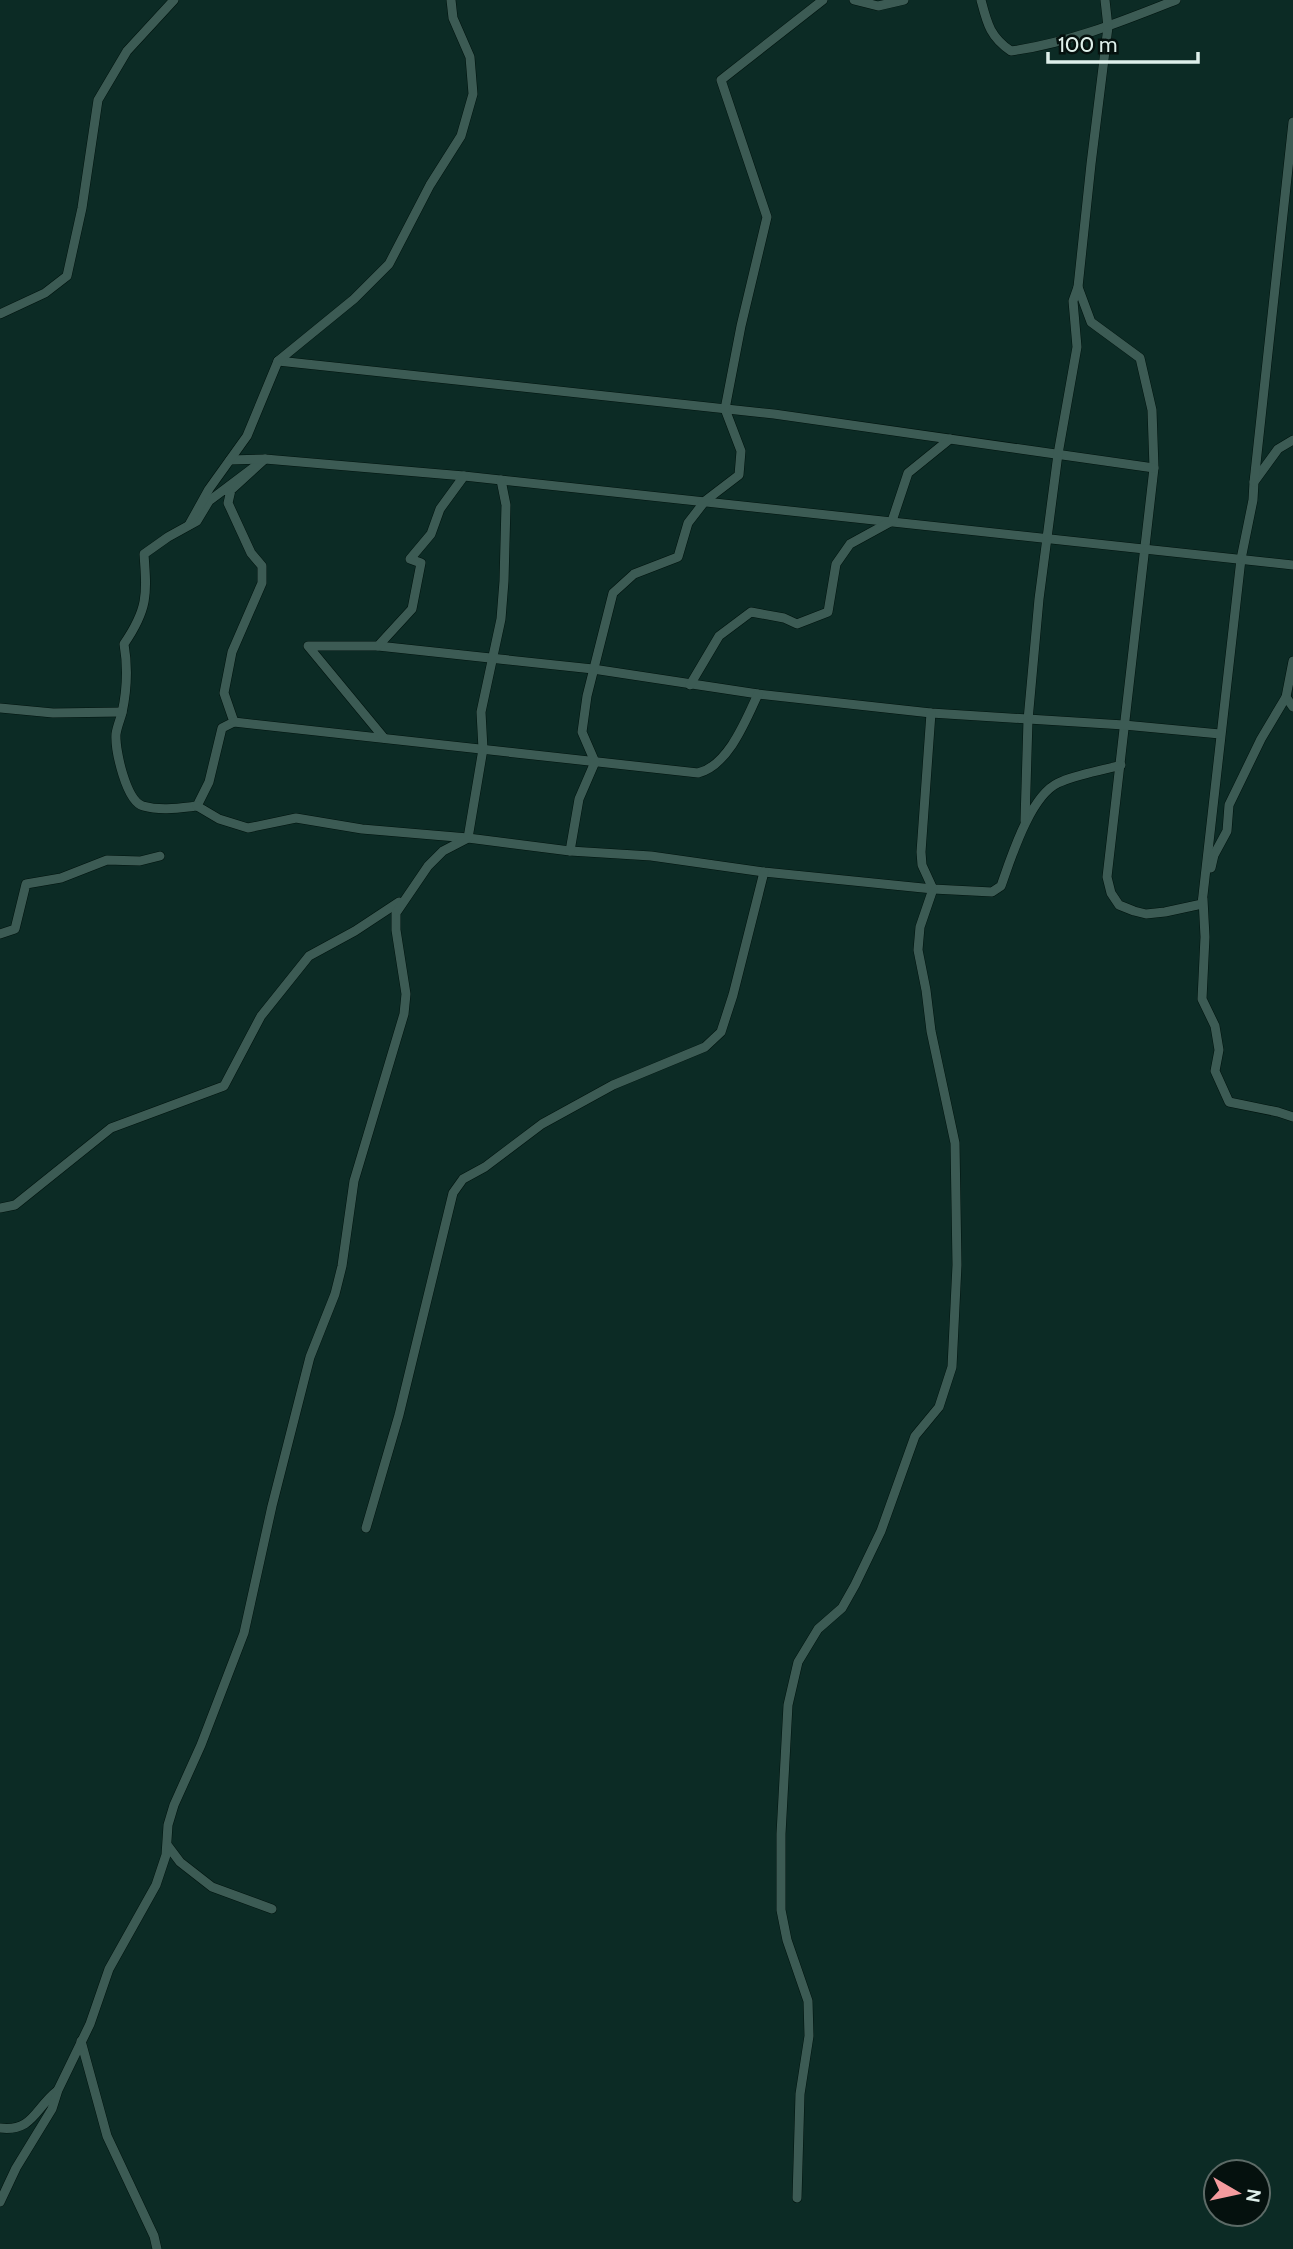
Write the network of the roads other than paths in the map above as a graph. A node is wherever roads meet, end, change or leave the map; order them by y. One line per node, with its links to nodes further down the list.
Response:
1 (174, 0): 12 (street)
2 (451, 0): 13 (street)
3 (823, 0): 14 (street)
4 (854, 0): 5 (street)
5 (904, 0)
6 (981, 0): 9 (street)
7 (1105, 0): 9 (street)
8 (1176, 0): 9 (street)
9 (1108, 27): 11 (street)
10 (1293, 122): 23 (street)
11 (1078, 286): 17 (street); 20 (street)
12 (0, 314)
13 (278, 361): 14 (street); 19 (street)
14 (725, 409): 15 (street); 24 (street)
15 (950, 439): 17 (street); 25 (street)
16 (1293, 440): 23 (street)
17 (1058, 454): 20 (street); 27 (street)
18 (265, 459): 19 (street); 21 (street); 26 (street); 43 (street)
19 (230, 460): 26 (street)
20 (1154, 468): 28 (street)
21 (464, 476): 22 (street); 31 (street)
22 (501, 480): 24 (street); 32 (street)
23 (1254, 482): 29 (street)
24 (705, 500): 25 (street); 34 (street)
25 (892, 521): 27 (street); 35 (street)
26 (188, 526): 40 (street)
27 (1046, 537): 28 (street); 42 (street)
28 (1146, 548): 29 (street); 44 (street)
29 (1241, 559): 30 (street); 45 (street)
30 (1293, 565)
31 (378, 646): 32 (street); 46 (street)
32 (493, 658): 34 (street); 47 (street)
33 (1293, 661): 37 (street)
34 (593, 669): 35 (street); 48 (street)
35 (690, 685): 36 (street)
36 (758, 694): 41 (street); 48 (street)
37 (1286, 697): 38 (street); 58 (street)
38 (1293, 707)
39 (0, 708): 40 (street)
40 (122, 712): 50 (street)
41 (931, 713): 42 (street); 56 (street)
42 (1028, 720): 44 (street); 51 (street)
43 (234, 722): 46 (street); 50 (street)
44 (1124, 725): 45 (street); 49 (street)
45 (1220, 734): 58 (street)
46 (384, 738): 47 (street)
47 (482, 750): 48 (street); 52 (street)
48 (595, 762): 53 (street)
49 (1121, 765): 51 (street); 58 (street)
50 (197, 806): 52 (street)
51 (1025, 822): 56 (street)
52 (468, 838): 53 (street); 57 (street)
53 (570, 851): 55 (street)
54 (160, 856): 59 (street)
55 (764, 872): 56 (street); 62 (street)
56 (933, 888): 68 (street)
57 (403, 898): 61 (street); 63 (street)
58 (1202, 904): 60 (street)
59 (0, 934)
60 (1293, 1117)
61 (0, 1208)
62 (366, 1528)
63 (167, 1844): 64 (street); 65 (street)
64 (272, 1909)
65 (81, 2041): 66 (street); 70 (street)
66 (58, 2090): 67 (street); 69 (street)
67 (0, 2128)
68 (797, 2198)
69 (0, 2202)
70 (157, 2249)

